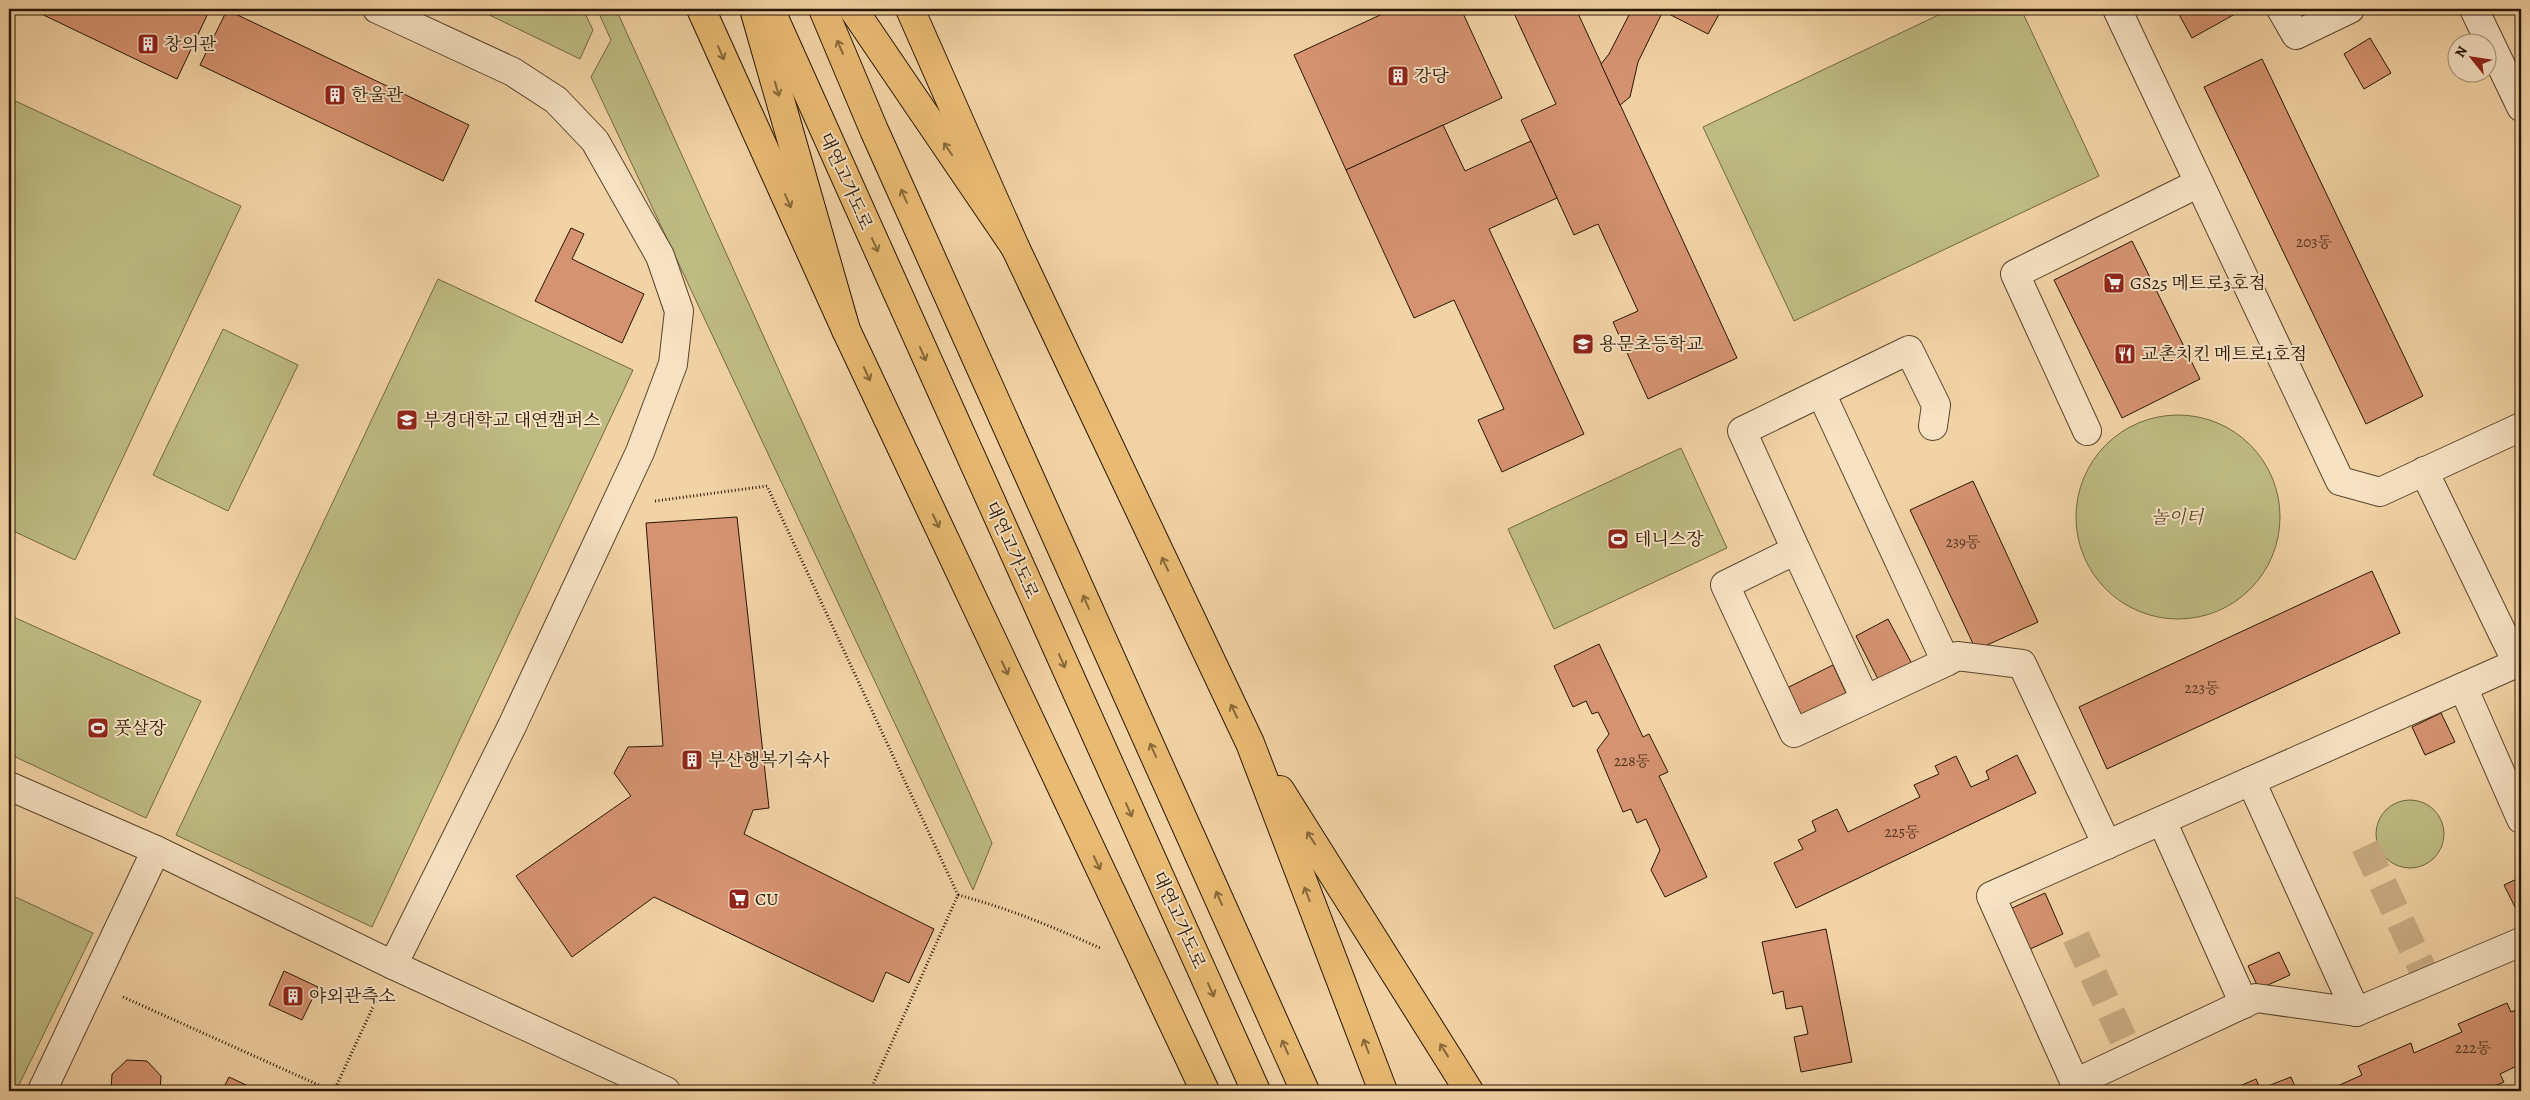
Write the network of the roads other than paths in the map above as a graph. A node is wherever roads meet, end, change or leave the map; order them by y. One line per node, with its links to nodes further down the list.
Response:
1 (377, 9): 33 (street)
2 (701, 9): 15 (main road, one-way to 15)
3 (754, 9): 15 (main road, one-way to 15)
4 (770, 9): 39 (main road, 대연고가도로, one-way to 39)
5 (823, 9): 40 (main road, one-way to 5)
6 (853, 9): 14 (main road, one-way to 6)
7 (910, 9): 14 (main road)
8 (2117, 9): 13 (street)
9 (2281, 9): 10 (street)
10 (2350, 9)
11 (2474, 9): 12 (street)
12 (2521, 107)
13 (2199, 183): 19 (street); 20 (street)
14 (1015, 247): 25 (main road, one-way to 14)
15 (846, 330): 38 (main road, one-way to 38)
16 (1821, 393): 17 (street); 21 (street); 22 (street)
17 (1933, 426)
18 (2521, 427): 20 (street)
19 (2087, 431)
20 (2424, 472): 23 (street)
21 (1796, 550): 24 (street); 24 (street)
22 (1946, 662): 24 (street); 30 (street)
23 (2463, 687): 26 (street); 28 (street)
24 (1865, 699)
25 (1250, 743): 41 (main road, one-way to 25); 42 (main road, one-way to 25)
26 (2251, 781): 29 (street); 35 (street)
27 (9, 786): 31 (street)
28 (2521, 820)
29 (2162, 821): 30 (street); 34 (street)
30 (2107, 845): 34 (street)
31 (156, 850): 33 (street); 36 (street)
32 (2521, 942): 35 (street)
33 (393, 965): 37 (street)
34 (2244, 1004): 35 (street)
35 (2356, 1012)
36 (42, 1091)
37 (666, 1091)
38 (1205, 1091)
39 (1256, 1091)
40 (1305, 1091)
41 (1383, 1091)
42 (1469, 1091)

